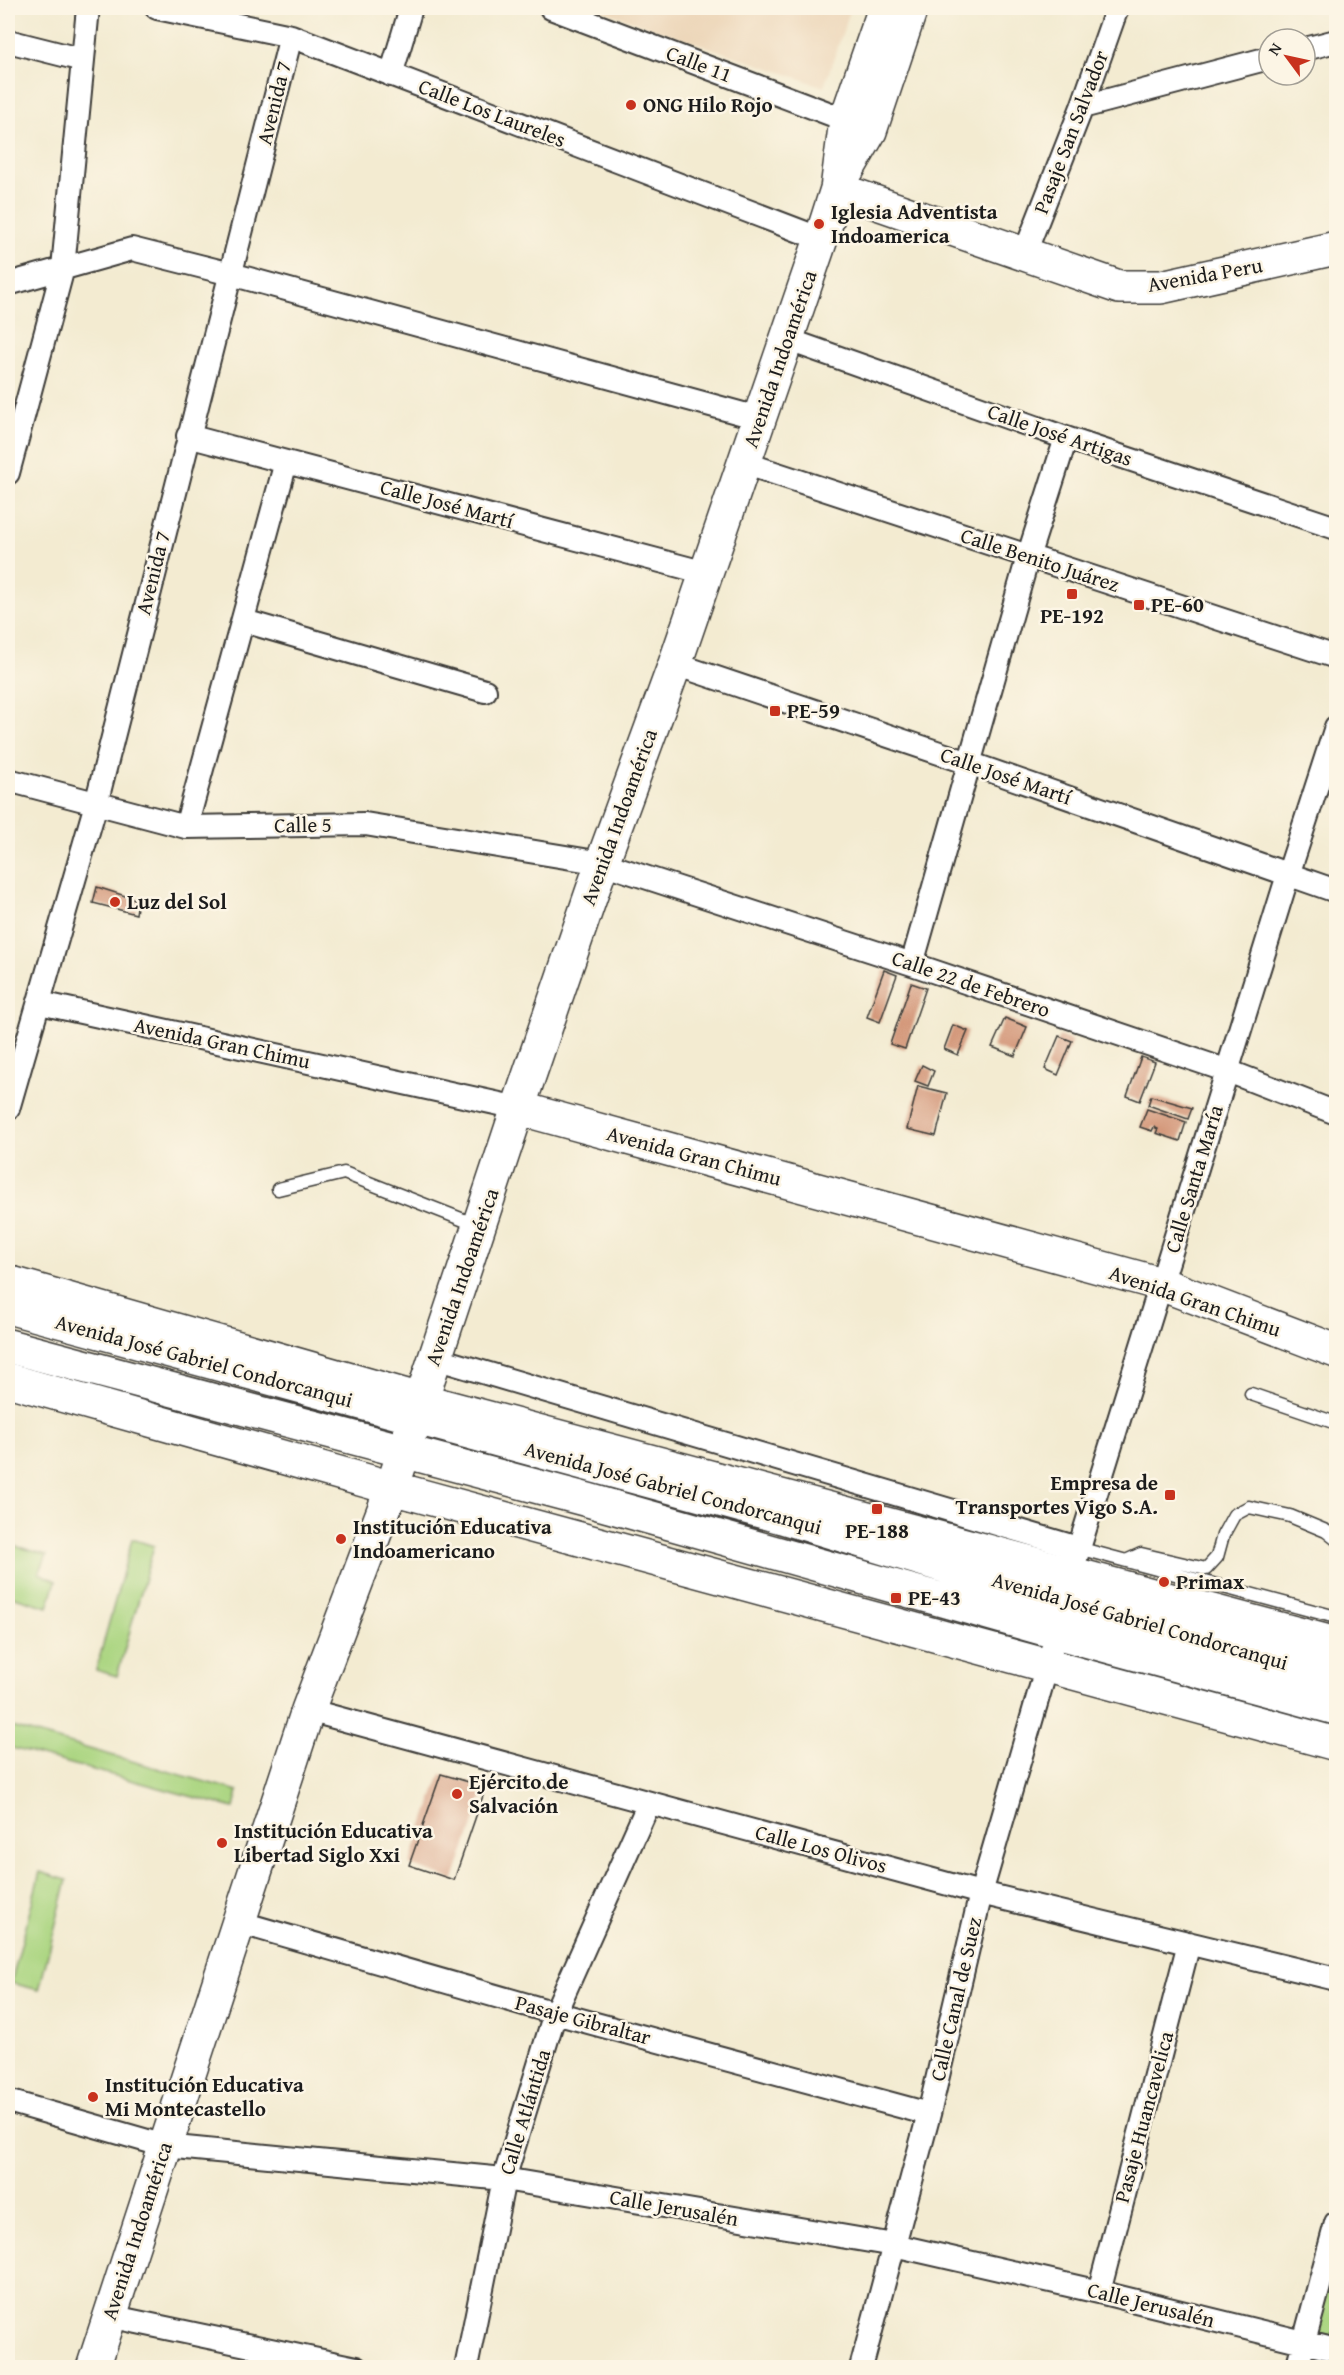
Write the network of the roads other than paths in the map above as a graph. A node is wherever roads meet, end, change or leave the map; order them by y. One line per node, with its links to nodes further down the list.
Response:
1 (88, 8): 12 (street)
2 (157, 8): 8 (street, Calle Los Laureles)
3 (411, 8): 14 (street)
4 (551, 8): 16 (street, Calle 11)
5 (885, 8): 16 (main road, Avenida Indoamérica)
6 (911, 8): 17 (main road, Avenida Indoamérica)
7 (1117, 8): 15 (street, Pasaje San Salvador)
8 (291, 36): 14 (street, Calle Los Laureles); 22 (street, Avenida 7)
9 (8, 41): 12 (street)
10 (1336, 41): 11 (street)
11 (1317, 46)
12 (83, 60): 21 (street)
13 (1257, 61): 15 (street)
14 (391, 75): 18 (street, Calle Los Laureles)
15 (1082, 107): 20 (street, Pasaje San Salvador)
16 (846, 120): 17 (main road, Avenida Indoamérica)
17 (837, 189): 18 (main road, Avenida Indoamérica); 20 (main road, Avenida Peru)
18 (821, 239): 24 (main road, Avenida Indoamérica)
19 (1336, 248): 20 (main road, Avenida Peru)
20 (1024, 255)
21 (63, 268): 22 (street); 23 (street); 30 (street)
22 (231, 274): 25 (street); 26 (street, Avenida 7)
23 (8, 284)
24 (786, 339): 25 (main road, Avenida Indoamérica); 27 (street, Calle José Artigas)
25 (758, 418): 29 (main road, Avenida Indoamérica)
26 (188, 436): 28 (street, Calle José Martí); 41 (street, Avenida 7)
27 (1066, 438): 31 (street, Calle José Artigas); 32 (street)
28 (286, 462): 33 (street, Calle José Martí); 34 (street)
29 (744, 463): 32 (street, Calle Benito Juárez); 33 (main road, Avenida Indoamérica)
30 (8, 473)
31 (1336, 528)
32 (1028, 557): 35 (street, Calle Benito Juárez); 39 (street)
33 (706, 573): 36 (main road, Avenida Indoamérica)
34 (244, 621): 37 (street); 42 (street)
35 (1336, 657)
36 (675, 664): 39 (street, Calle José Martí); 43 (main road, Avenida Indoamérica)
37 (485, 692)
38 (1336, 727): 44 (street, Calle Santa María)
39 (969, 763): 44 (street, Calle José Martí); 46 (street)
40 (8, 780): 41 (street, Calle 5)
41 (96, 804): 42 (street, Calle 5); 47 (street, Avenida 7)
42 (186, 827): 43 (street, Calle 5)
43 (602, 863): 46 (street, Calle 22 de Febrero); 49 (main road, Avenida Indoamérica)
44 (1288, 875): 45 (street, Calle José Martí); 48 (street, Calle Santa María)
45 (1336, 891)
46 (912, 964): 48 (street, Calle 22 de Febrero)
47 (40, 1004): 49 (street, Avenida Gran Chimu); 50 (street, Avenida 7)
48 (1228, 1071): 51 (street, Calle 22 de Febrero); 55 (street, Calle Santa María)
49 (518, 1108): 53 (main road, Avenida Indoamérica); 55 (main road, Avenida Gran Chimu)
50 (8, 1109)
51 (1336, 1113)
52 (278, 1189): 53 (lane)
53 (480, 1226): 59 (main road, Avenida Indoamérica)
54 (8, 1282): 62 (main road, Avenida José Gabriel Condorcanqui)
55 (1161, 1284): 58 (main road, Avenida Gran Chimu); 68 (street, Calle Santa María)
56 (8, 1307): 62 (main road, Avenida José Gabriel Condorcanqui)
57 (8, 1346): 64 (main road, Avenida José Gabriel Condorcanqui)
58 (1336, 1352)
59 (435, 1358): 62 (main road, Avenida Indoamérica); 68 (street)
60 (8, 1380): 65 (main road)
61 (1251, 1394): 63 (lane)
62 (417, 1409): 64 (main road, Avenida Indoamérica); 68 (main road, Avenida José Gabriel Condorcanqui)
63 (1336, 1423)
64 (404, 1451): 65 (main road, Avenida Indoamérica); 68 (main road, Avenida José Gabriel Condorcanqui)
65 (392, 1488): 71 (main road); 74 (main road, Avenida Indoamérica)
66 (1336, 1539): 67 (lane)
67 (1128, 1560): 68 (lane); 69 (lane)
68 (1067, 1589): 70 (main road, Avenida José Gabriel Condorcanqui); 71 (street, Calle Canal de Suez); 72 (main road, Avenida José Gabriel Condorcanqui); 73 (main road, Avenida José Gabriel Condorcanqui)
69 (1336, 1617)
70 (1336, 1644)
71 (1047, 1666): 75 (main road); 77 (street, Calle Canal de Suez)
72 (1336, 1675)
73 (1336, 1708)
74 (308, 1710): 76 (street, Calle Los Olivos); 78 (main road, Avenida Indoamérica)
75 (1336, 1744)
76 (649, 1803): 77 (street, Calle Los Olivos); 81 (street, Calle Atlántida)
77 (981, 1893): 79 (street, Calle Los Olivos); 83 (street, Calle Canal de Suez)
78 (238, 1922): 81 (street, Pasaje Gibraltar); 84 (main road, Avenida Indoamérica)
79 (1189, 1943): 80 (street, Calle Los Olivos); 88 (street, Pasaje Huancavelica)
80 (1336, 1979)
81 (555, 2013): 83 (street, Pasaje Gibraltar); 85 (street, Calle Atlántida)
82 (9, 2105): 84 (street, Calle Jerusalén)
83 (929, 2114): 87 (street, Calle Canal de Suez)
84 (165, 2146): 85 (street, Calle Jerusalén); 89 (main road, Avenida Indoamérica)
85 (504, 2179): 87 (street, Calle Jerusalén); 94 (street, Calle Atlántida)
86 (1336, 2223): 90 (street)
87 (894, 2246): 88 (street, Calle Jerusalén); 95 (street, Calle Canal de Suez)
88 (1099, 2292): 90 (street, Calle Jerusalén)
89 (109, 2316): 92 (main road, Avenida Indoamérica); 93 (street)
90 (1304, 2343): 91 (street, Calle Jerusalén); 96 (street)
91 (1336, 2350)
92 (93, 2367)
93 (356, 2367)
94 (466, 2367)
95 (861, 2367)
96 (1297, 2367)

